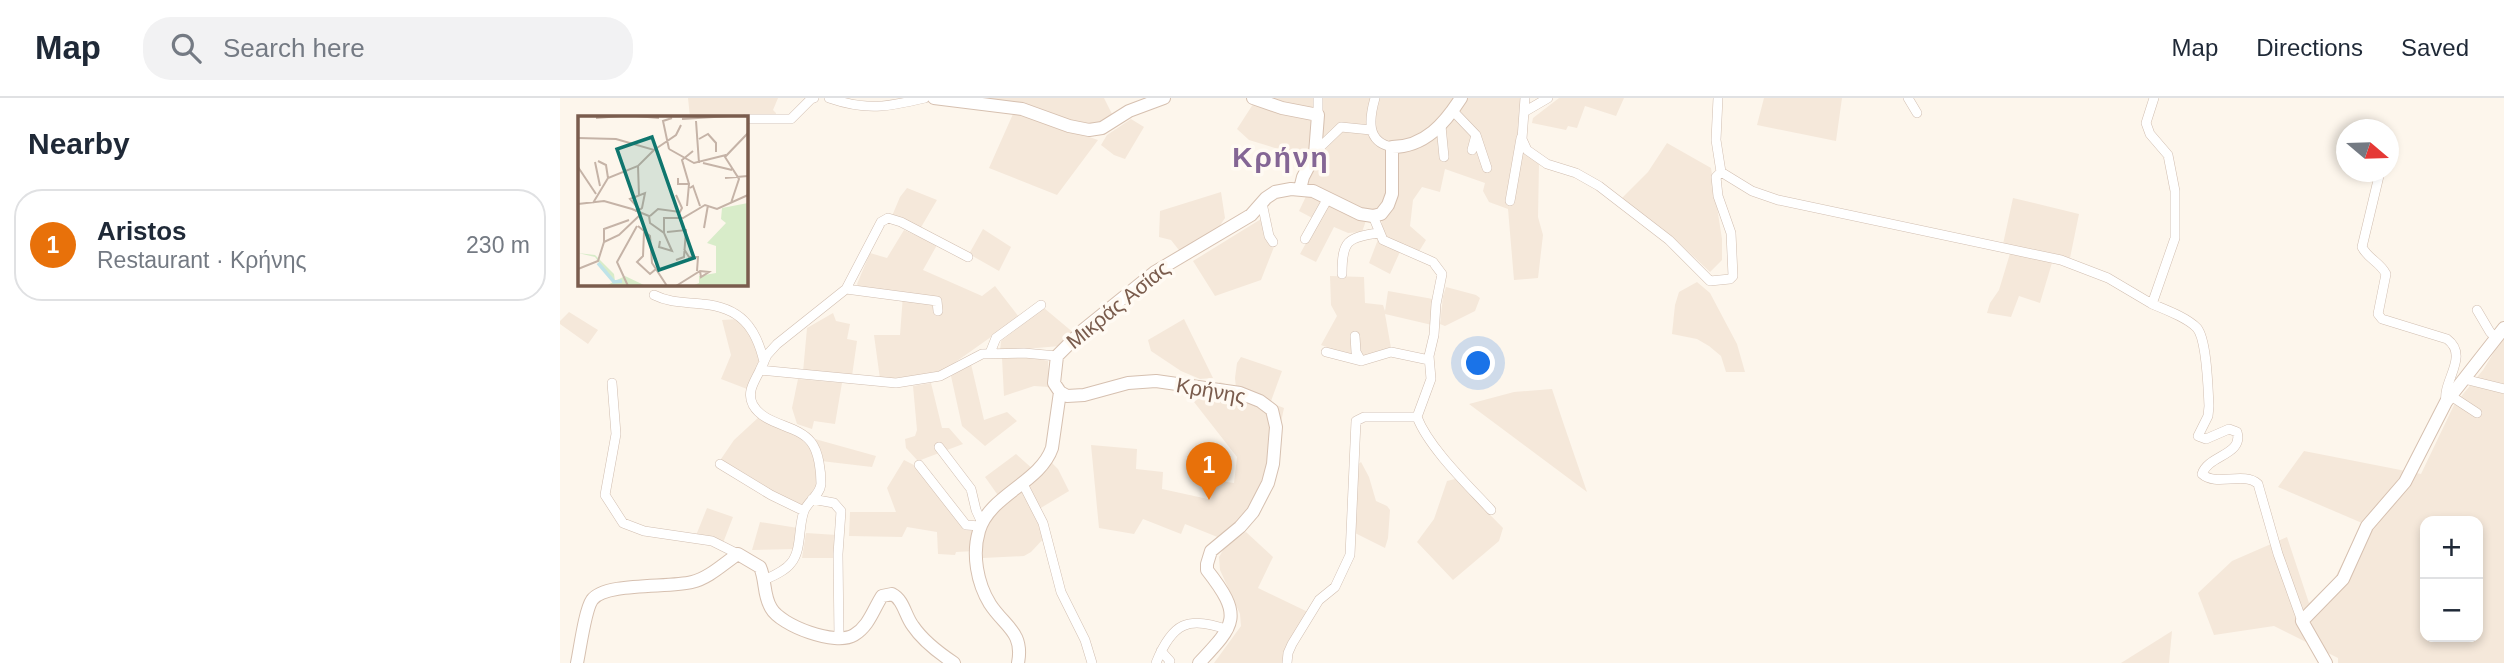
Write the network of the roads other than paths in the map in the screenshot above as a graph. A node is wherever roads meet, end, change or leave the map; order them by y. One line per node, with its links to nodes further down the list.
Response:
1 (814, 98): 20 (street)
2 (829, 98): 3 (street)
3 (925, 98)
4 (934, 98): 5 (street)
5 (1164, 98)
6 (1254, 98): 18 (street)
7 (1318, 98): 18 (street)
8 (1375, 98): 21 (street)
9 (1445, 98): 19 (street)
10 (1461, 98): 19 (street)
11 (1525, 98): 16 (street)
12 (1548, 98): 16 (street)
13 (1717, 98): 29 (street)
14 (1908, 98): 17 (street)
15 (2154, 98): 43 (street)
16 (1524, 112): 22 (street)
17 (1917, 113)
18 (1318, 115): 26 (street)
19 (1447, 118): 23 (street); 24 (street); 27 (street)
20 (747, 119)
21 (1371, 130): 24 (street); 26 (street)
22 (1522, 133): 29 (street); 33 (street)
23 (1476, 135): 25 (street); 28 (street)
24 (1392, 147): 35 (street)
25 (1472, 150)
26 (1316, 151): 31 (street)
27 (1444, 157)
28 (1487, 168)
29 (1721, 172): 43 (street)
30 (2378, 182): 59 (street)
31 (1300, 189): 32 (street); 34 (street, Μικράς Ασίας)
32 (1328, 198): 35 (street); 37 (street)
33 (1510, 201)
34 (1262, 203): 38 (street); 51 (street, Μικράς Ασίας)
35 (1373, 216): 36 (street)
36 (1379, 233): 40 (street); 52 (street)
37 (1305, 239)
38 (1273, 242)
39 (968, 257): 41 (street)
40 (1342, 274)
41 (846, 289): 46 (street); 54 (street)
42 (654, 295): 54 (street)
43 (2152, 304): 72 (street)
44 (1041, 305): 50 (street)
45 (2477, 310): 47 (street)
46 (938, 311)
47 (2500, 333): 55 (street)
48 (1355, 336): 53 (street)
49 (1326, 352): 53 (street)
50 (990, 353): 51 (street, Μικράς Ασίας); 54 (street, Μικράς Ασίας)
51 (1056, 356): 58 (street)
52 (1429, 360): 53 (street); 61 (street)
53 (1361, 361)
54 (762, 366): 66 (street)
55 (2464, 379): 57 (street); 59 (street)
56 (612, 383): 70 (street)
57 (2504, 389)
58 (1060, 392): 65 (street); 73 (street, Κρήνης)
59 (2449, 399): 60 (street); 72 (street)
60 (2477, 413)
61 (1417, 417): 67 (street); 83 (street)
62 (939, 447): 69 (street)
63 (720, 464): 68 (street)
64 (919, 465): 69 (street)
65 (1023, 484): 69 (street); 79 (street)
66 (812, 499): 68 (street); 74 (street)
67 (1491, 510)
68 (804, 511): 71 (street)
69 (981, 525): 78 (street)
70 (738, 555): 71 (street); 76 (street)
71 (764, 580): 74 (street)
72 (2302, 621): 84 (street)
73 (1228, 630): 75 (street); 82 (street)
74 (839, 639): 77 (street)
75 (1161, 651): 80 (street); 81 (street)
76 (577, 663)
77 (954, 663)
78 (1018, 663)
79 (1092, 663)
80 (1156, 663)
81 (1169, 663)
82 (1199, 663)
83 (1287, 663)
84 (2326, 663)

